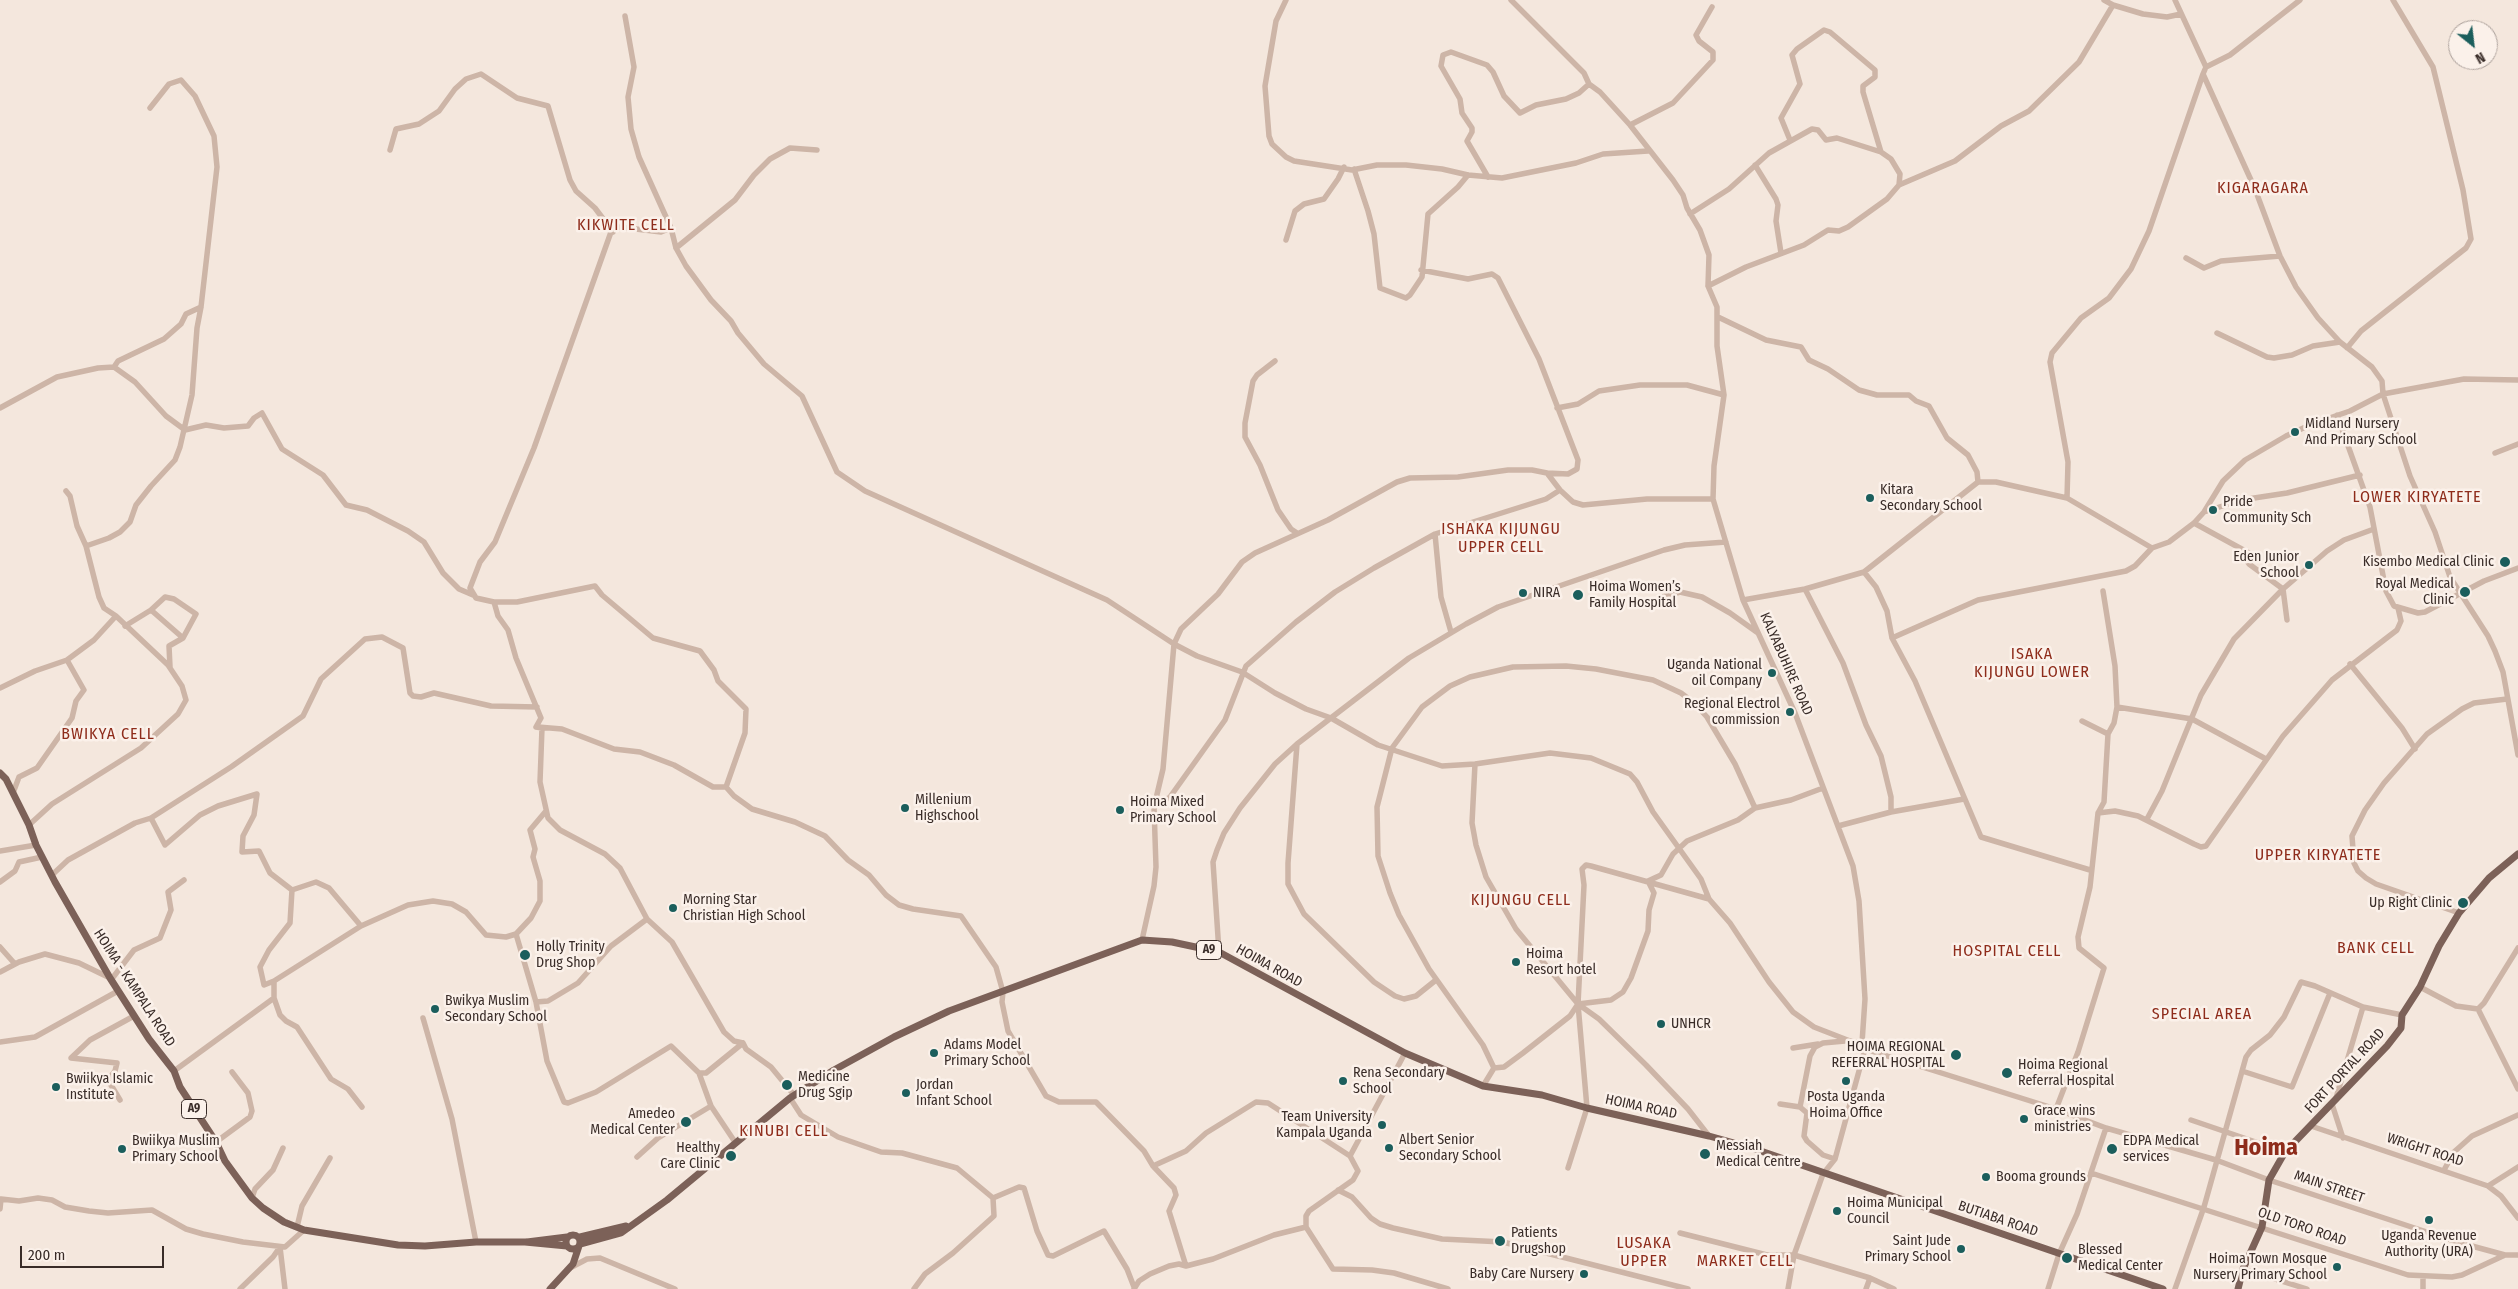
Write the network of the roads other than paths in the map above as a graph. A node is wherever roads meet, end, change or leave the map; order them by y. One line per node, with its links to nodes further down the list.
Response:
1 (1286, 0): 21 (street)
2 (1511, 0): 12 (street)
3 (2104, 0): 7 (street)
4 (2175, 0): 9 (street)
5 (2300, 0): 11 (street)
6 (2393, 0): 40 (street)
7 (2113, 5): 9 (street); 25 (street)
8 (1712, 7): 14 (street)
9 (2181, 14): 11 (street)
10 (624, 16): 27 (street, MAIN STREET)
11 (2204, 70): 32 (street); 57 (street)
12 (1589, 84): 14 (street); 24 (street)
13 (150, 108): 36 (street)
14 (1630, 125): 18 (street)
15 (1790, 140): 19 (street); 19 (street); 20 (street)
16 (390, 150): 28 (street)
17 (817, 150): 30 (street)
18 (1648, 151): 24 (street); 26 (street)
19 (1881, 152): 25 (street)
20 (1755, 165): 26 (street); 31 (street)
21 (1344, 167): 22 (street); 29 (street)
22 (1354, 169): 23 (street); 34 (street)
23 (1468, 175): 24 (street); 34 (street)
24 (1488, 177)
25 (1899, 185): 31 (street)
26 (1690, 214): 35 (street)
27 (671, 228): 28 (street); 30 (street, MAIN STREET)
28 (613, 232): 75 (street)
29 (1286, 240)
30 (676, 248): 88 (street, MAIN STREET)
31 (1781, 253): 35 (street)
32 (2280, 256): 33 (street); 39 (street)
33 (2186, 258)
34 (1421, 270): 47 (street)
35 (1708, 286): 37 (street, KALYABUHIRE ROAD)
36 (201, 307): 42 (street); 49 (street)
37 (1718, 317): 45 (street, KALYABUHIRE ROAD); 54 (street)
38 (2217, 334): 39 (street)
39 (2340, 342): 40 (street)
40 (2347, 348): 44 (street)
41 (1275, 361): 61 (street)
42 (114, 367): 46 (street); 49 (street)
43 (2518, 380): 44 (street)
44 (2383, 394): 48 (street); 74 (street)
45 (1724, 395): 47 (street); 58 (street, KALYABUHIRE ROAD)
46 (0, 408)
47 (1557, 408): 52 (street)
48 (2337, 415): 53 (street); 59 (street)
49 (185, 430): 67 (street); 75 (street)
50 (2518, 444): 51 (street)
51 (2495, 453)
52 (1547, 473): 55 (street); 63 (street)
53 (2360, 475): 59 (street); 62 (street)
54 (1978, 482): 57 (street); 70 (street)
55 (1560, 490): 58 (street); 64 (street)
56 (66, 491): 67 (street)
57 (2067, 498): 68 (street)
58 (1713, 499): 66 (street, KALYABUHIRE ROAD)
59 (2204, 512): 60 (street)
60 (2194, 523): 68 (street); 72 (street)
61 (1291, 529): 63 (street); 65 (street)
62 (2374, 529): 72 (street); 79 (street)
63 (1297, 533): 65 (street)
64 (1435, 534): 84 (street); 92 (street)
65 (1286, 538): 88 (street)
66 (1726, 542): 77 (street, KALYABUHIRE ROAD); 84 (street)
67 (86, 546): 81 (street)
68 (2152, 548): 87 (street)
69 (2518, 568): 74 (street)
70 (1864, 572): 71 (street); 87 (street)
71 (1805, 589): 77 (street); 116 (street)
72 (2283, 589): 82 (street); 98 (street)
73 (2102, 591): 96 (street)
74 (2460, 593): 79 (street); 94 (street)
75 (473, 595): 78 (street)
76 (1663, 597): 85 (street)
77 (1743, 600): 85 (street, KALYABUHIRE ROAD)
78 (494, 602): 95 (street); 109 (street)
79 (2398, 608): 90 (street)
80 (152, 610): 83 (street); 86 (street); 86 (street)
81 (116, 616): 83 (street); 89 (street)
82 (2288, 620)
83 (125, 626): 91 (street)
84 (1451, 632): 97 (street)
85 (1760, 634): 110 (street, KALYABUHIRE ROAD)
86 (183, 638): 91 (street)
87 (1892, 638): 112 (street)
88 (1174, 644): 92 (street, MAIN STREET); 113 (street)
89 (66, 660): 93 (street); 111 (street)
90 (2350, 664): 104 (street); 106 (street)
91 (170, 667): 120 (street)
92 (1242, 672): 97 (street, MAIN STREET); 113 (street)
93 (0, 688)
94 (2508, 699): 104 (street); 105 (street)
95 (537, 707): 100 (street); 118 (street)
96 (2117, 707): 98 (street); 101 (street)
97 (1331, 718): 102 (street); 103 (street, MAIN STREET)
98 (2192, 719): 106 (street); 119 (street)
99 (2082, 721): 101 (street)
100 (536, 727): 109 (street); 115 (street)
101 (2108, 734): 117 (street)
102 (1297, 744): 141 (street); 145 (street)
103 (1392, 748): 107 (street, MAIN STREET); 114 (street); 145 (street)
104 (2415, 749): 134 (street)
105 (2518, 755)
106 (2266, 759): 119 (street)
107 (1475, 764): 123 (street, MAIN STREET); 153 (street)
108 (0, 773): 111 (main road, HOIMA - KAMPALA ROAD / A9)
109 (726, 787): 149 (street)
110 (1823, 788): 114 (street); 121 (street, KALYABUHIRE ROAD)
111 (13, 793): 120 (main road, HOIMA - KAMPALA ROAD / A9)
112 (1964, 799): 116 (street); 127 (street)
113 (1154, 807): 138 (street)
114 (1755, 808): 123 (street)
115 (546, 811): 135 (street); 137 (street)
116 (1891, 812): 121 (street)
117 (2098, 813): 119 (street); 127 (street)
118 (151, 818): 128 (street); 132 (street)
119 (2147, 819)
120 (29, 825): 122 (main road, HOIMA - KAMPALA ROAD / A9)
121 (1838, 826): 163 (street, KALYABUHIRE ROAD)
122 (36, 845): 124 (street); 126 (main road, HOIMA - KAMPALA ROAD / A9)
123 (1678, 848): 130 (street); 133 (street, MAIN STREET)
124 (0, 852)
125 (2518, 854): 134 (main road, FORT PORTAL ROAD)
126 (42, 858): 128 (main road, HOIMA - KAMPALA ROAD / A9); 131 (street)
127 (2090, 870): 181 (street)
128 (52, 876): 144 (main road, HOIMA - KAMPALA ROAD / A9)
129 (184, 880): 144 (street)
130 (1648, 881): 133 (street); 153 (street); 153 (street)
131 (0, 882)
132 (292, 890): 136 (street); 146 (street)
133 (1709, 899): 159 (street, MAIN STREET)
134 (2459, 912): 147 (main road, FORT PORTAL ROAD)
135 (647, 919): 152 (street); 161 (street)
136 (361, 926): 137 (street); 146 (street)
137 (516, 934): 152 (street)
138 (1142, 940): 141 (main road, HOIMA ROAD / A9); 149 (main road, HOIMA ROAD / A9)
139 (0, 947): 142 (street)
140 (2518, 948): 155 (street)
141 (1219, 952): 165 (main road, HOIMA ROAD / A9)
142 (15, 964): 143 (street); 144 (street)
143 (0, 972)
144 (110, 979): 148 (main road, HOIMA - KAMPALA ROAD / A9)
145 (1436, 980): 166 (street)
146 (274, 981): 151 (street)
147 (2420, 987): 155 (street); 156 (main road, FORT PORTAL ROAD)
148 (118, 991): 157 (main road, HOIMA - KAMPALA ROAD / A9); 160 (street)
149 (1003, 992): 173 (main road, HOIMA ROAD / A9); 198 (street)
150 (2330, 993): 154 (street); 168 (street); 168 (street)
151 (274, 998): 167 (street); 178 (street)
152 (536, 1002): 170 (street)
153 (1578, 1004): 166 (street); 180 (street); 187 (street)
154 (2363, 1006): 156 (street); 175 (street)
155 (2478, 1009): 172 (street)
156 (2402, 1015): 175 (main road, FORT PORTAL ROAD)
157 (134, 1016): 167 (main road, HOIMA - KAMPALA ROAD / A9); 174 (street)
158 (423, 1018): 219 (street)
159 (1847, 1040): 162 (street); 163 (street, MAIN STREET)
160 (0, 1042)
161 (743, 1043): 170 (street); 173 (street)
162 (1823, 1043): 164 (street); 179 (street)
163 (1864, 1046): 181 (street, MAIN STREET); 196 (street, KALYABUHIRE ROAD)
164 (1793, 1048)
165 (1405, 1053): 171 (main road, HOIMA ROAD / A9); 193 (street)
166 (1494, 1068): 171 (street)
167 (174, 1071): 189 (main road, HOIMA - KAMPALA ROAD / A9)
168 (2242, 1071): 186 (street)
169 (232, 1072): 189 (street)
170 (699, 1073): 177 (street)
171 (1483, 1086): 180 (main road, HOIMA ROAD / A9)
172 (2518, 1089)
173 (792, 1097): 190 (main road, HOIMA ROAD / A9); 208 (street)
174 (120, 1100)
175 (2334, 1101): 184 (main road, FORT PORTAL ROAD); 188 (street)
176 (1780, 1104): 179 (street)
177 (711, 1106): 190 (street); 194 (street)
178 (362, 1107)
179 (1800, 1107): 196 (street)
180 (1587, 1108): 187 (main road, HOIMA ROAD / A9); 200 (street)
181 (2056, 1108): 185 (street, MAIN STREET)
182 (2518, 1115): 201 (street)
183 (2190, 1120): 186 (street)
184 (2311, 1126): 188 (street, WRIGHT ROAD); 192 (main road, FORT PORTAL ROAD)
185 (2106, 1128): 197 (street, MAIN STREET); 202 (street)
186 (2224, 1132): 192 (street); 197 (street)
187 (1709, 1136): 203 (main road, HOIMA ROAD / A9)
188 (2343, 1138): 201 (street, WRIGHT ROAD)
189 (216, 1142): 207 (main road, HOIMA - KAMPALA ROAD / A9)
190 (735, 1142): 221 (main road, HOIMA ROAD / A9)
191 (283, 1148): 207 (street)
192 (2285, 1152): 204 (main road, FORT PORTAL ROAD)
193 (1350, 1156): 198 (street); 206 (street)
194 (637, 1157)
195 (330, 1158): 215 (street)
196 (1835, 1159): 203 (street)
197 (2216, 1160): 204 (street, MAIN STREET); 210 (street)
198 (1153, 1166): 228 (street)
199 (2518, 1167): 205 (street)
200 (1568, 1168)
201 (2444, 1170): 205 (street, WRIGHT ROAD)
202 (2092, 1173): 210 (street, OLD TORO ROAD); 224 (street)
203 (1824, 1174): 224 (main road, BUTIABA ROAD); 225 (street)
204 (2269, 1180): 214 (main road); 227 (street, MAIN STREET)
205 (2488, 1186): 212 (street, WRIGHT ROAD)
206 (1338, 1190): 213 (street); 240 (street)
207 (252, 1198): 215 (main road, HOIMA - KAMPALA ROAD / A9)
208 (993, 1198): 233 (street); 238 (street)
209 (0, 1200): 211 (street); 222 (street)
210 (2204, 1207): 214 (street, OLD TORO ROAD); 246 (street)
211 (0, 1209)
212 (2518, 1218)
213 (1306, 1227): 228 (street); 239 (street)
214 (2262, 1227): 230 (main road); 231 (street, OLD TORO ROAD)
215 (297, 1228): 216 (main road, HOIMA - KAMPALA ROAD / A9)
216 (304, 1230): 219 (main road, HOIMA - KAMPALA ROAD / A9); 222 (street)
217 (1680, 1234): 225 (street)
218 (567, 1238): 220 (main road, HOIMA - KAMPALA ROAD / A9); 221 (main road, A9); 223 (main road)
219 (476, 1242): 220 (main road, HOIMA - KAMPALA ROAD / A9)
220 (524, 1242): 223 (main road, HOIMA - KAMPALA ROAD / A9)
221 (580, 1243): 223 (main road, A9); 229 (main road)
222 (283, 1247): 234 (street); 235 (street)
223 (568, 1247): 229 (main road)
224 (2058, 1254): 244 (street); 245 (main road, BUTIABA ROAD)
225 (1794, 1255): 232 (street); 241 (street)
226 (2518, 1255): 227 (street, MAIN STREET)
227 (2505, 1256): 231 (street, OLD TORO ROAD)
228 (1186, 1266): 233 (street)
229 (570, 1267): 236 (main road); 237 (street)
230 (2243, 1269): 247 (main road); 248 (street)
231 (2423, 1277): 249 (street)
232 (1870, 1278): 242 (street); 243 (street)
233 (1134, 1288)
234 (240, 1289)
235 (285, 1289)
236 (550, 1289)
237 (675, 1289)
238 (914, 1289)
239 (1448, 1289)
240 (1688, 1289)
241 (1788, 1289)
242 (1866, 1289)
243 (1894, 1289)
244 (2048, 1289)
245 (2163, 1289)
246 (2175, 1289)
247 (2238, 1289)
248 (2307, 1289)
249 (2423, 1289)

